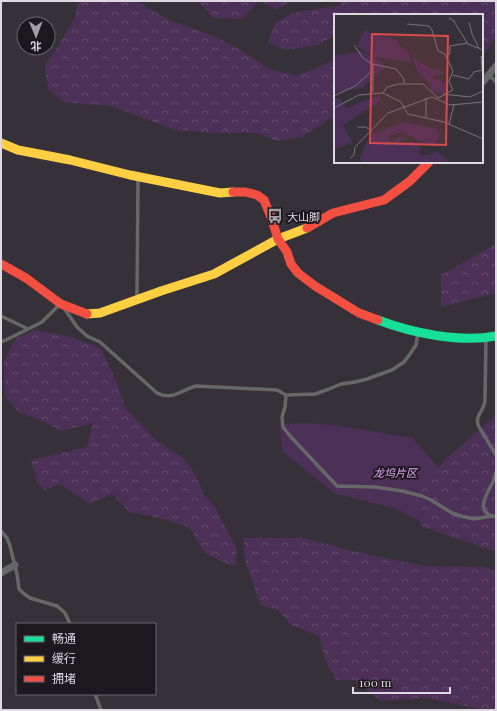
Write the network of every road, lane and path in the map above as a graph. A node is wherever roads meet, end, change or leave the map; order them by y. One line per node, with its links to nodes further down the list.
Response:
1 (496, 66): 2 (street)
2 (489, 75): 3 (street); 4 (lane)
3 (483, 82)
4 (496, 82)
5 (1, 143): 7 (street)
6 (428, 163): 8 (street)
7 (138, 176): 8 (street); 10 (lane)
8 (278, 239): 10 (street); 14 (street)
9 (1, 264): 11 (street)
10 (137, 300): 11 (street)
11 (61, 304): 13 (lane); 18 (lane)
12 (1, 316): 13 (lane)
13 (28, 329): 17 (lane)
14 (418, 332): 16 (street); 18 (lane)
15 (496, 336): 16 (street)
16 (486, 338): 19 (lane)
17 (1, 342)
18 (286, 395): 21 (lane)
19 (496, 455)
20 (496, 473): 21 (lane)
21 (494, 516)
22 (1, 531): 23 (lane)
23 (15, 565): 24 (street); 25 (lane)
24 (1, 574)
25 (70, 623)
26 (95, 695): 27 (lane)
27 (101, 710)

